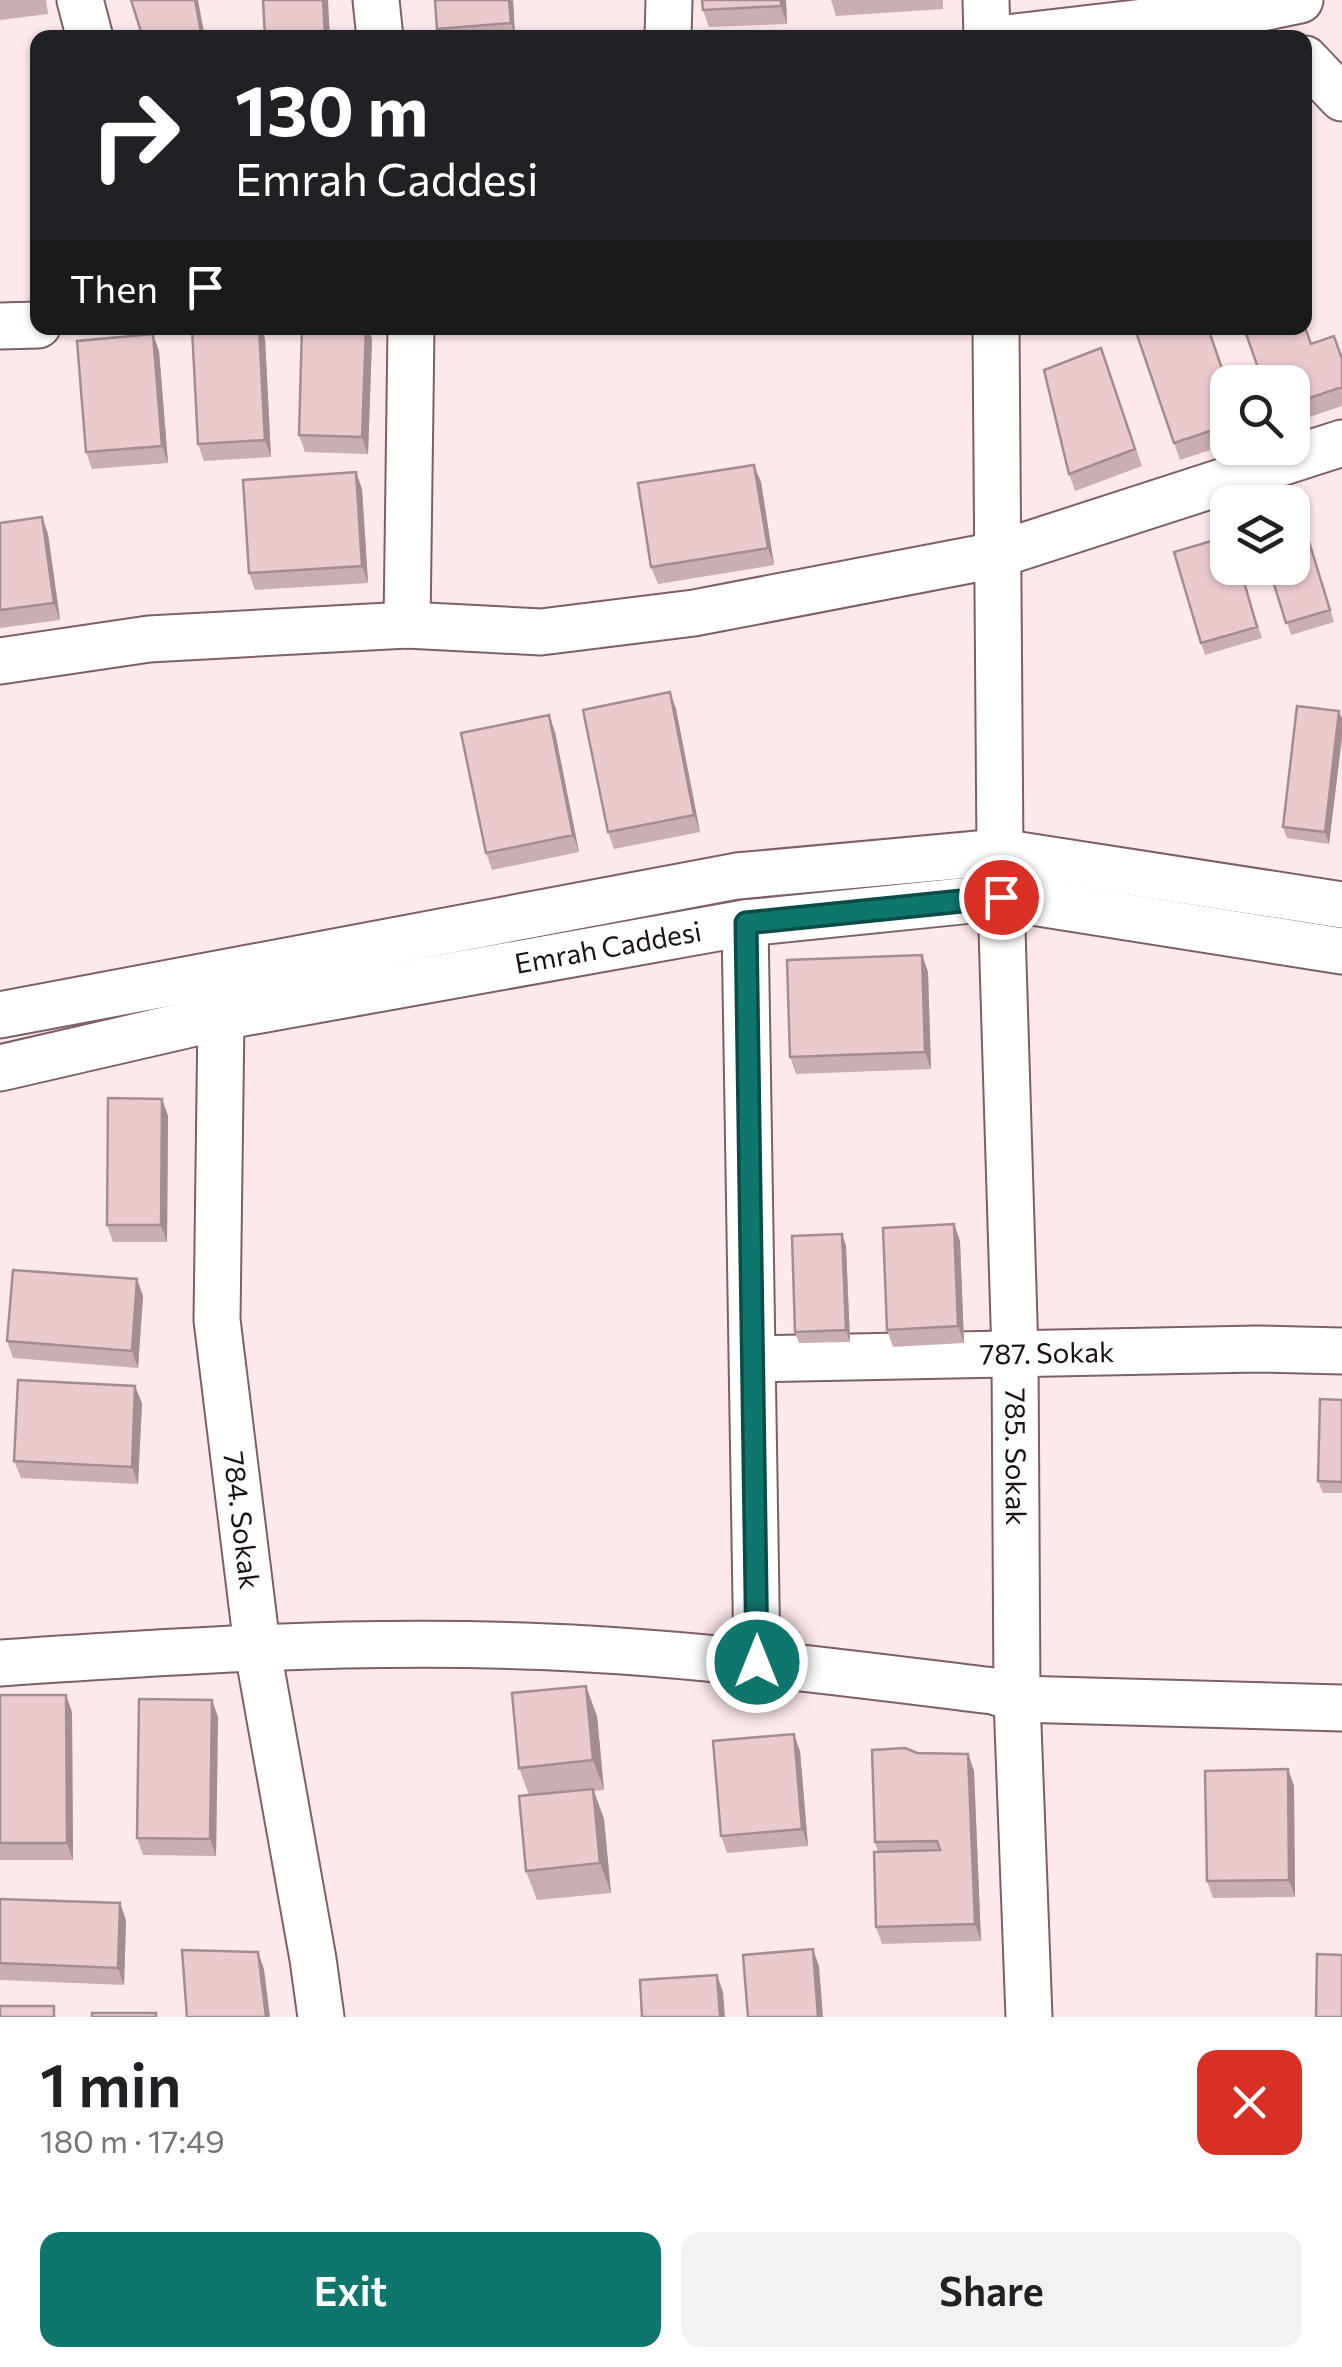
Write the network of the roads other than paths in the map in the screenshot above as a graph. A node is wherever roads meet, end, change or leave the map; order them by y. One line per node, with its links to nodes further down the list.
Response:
1 (80, 0): 6 (street)
2 (376, 0): 7 (street)
3 (669, 0): 8 (street)
4 (986, 0): 9 (street)
5 (1280, 16): 10 (street)
6 (88, 30)
7 (379, 30)
8 (668, 30)
9 (987, 30)
10 (1106, 30)
11 (1312, 66): 12 (street)
12 (1342, 98)
13 (30, 324): 14 (street)
14 (0, 326)
15 (411, 335): 19 (street)
16 (996, 335): 18 (street)
17 (1342, 443): 18 (street)
18 (996, 554): 19 (street); 21 (street)
19 (406, 625): 20 (street)
20 (0, 661)
21 (1000, 852): 23 (street, Emrah Caddesi); 26 (street, Emrah Caddesi)
22 (1001, 897): 24 (street, Emrah Caddesi); 25 (street, Emrah Caddesi); 30 (street, 785. Sokak)
23 (1342, 906)
24 (746, 923): 27 (street, Emrah Caddesi); 31 (street)
25 (1342, 951)
26 (0, 1015)
27 (221, 1017): 28 (street, Emrah Caddesi); 32 (street, 784. Sokak)
28 (0, 1068)
29 (1342, 1351): 30 (street, 787. Sokak)
30 (1015, 1354): 31 (street, 787. Sokak); 35 (street, 785. Sokak)
31 (754, 1359): 33 (street)
32 (257, 1646): 33 (street); 34 (street); 37 (street, 784. Sokak)
33 (757, 1662): 35 (street)
34 (0, 1663)
35 (1017, 1699): 36 (street); 38 (street, 785. Sokak)
36 (1342, 1708)
37 (321, 2017)
38 (1030, 2017)

